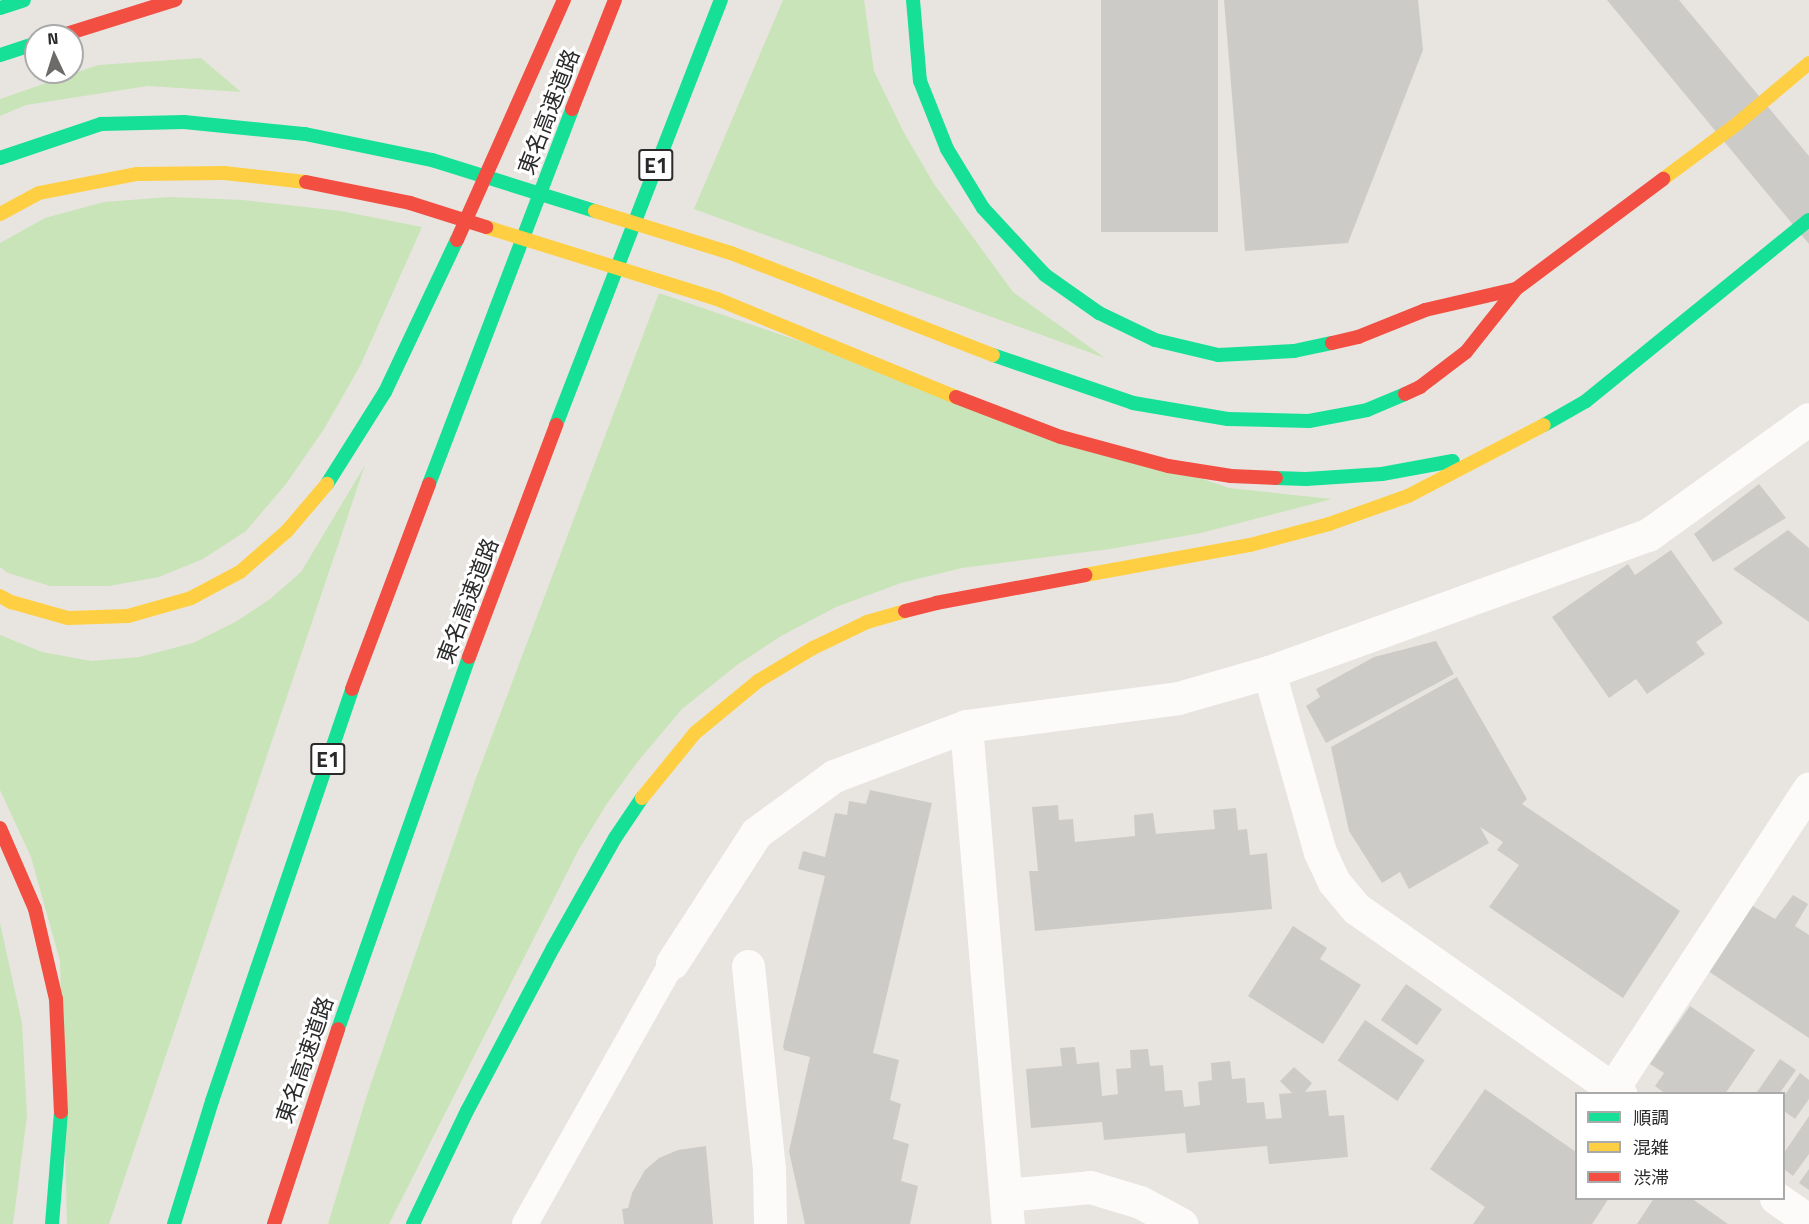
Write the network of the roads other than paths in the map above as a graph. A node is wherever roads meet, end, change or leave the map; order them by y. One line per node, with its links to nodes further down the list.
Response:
1 (24, 0): 7 (main road)
2 (175, 0): 8 (main road)
3 (564, 0): 18 (main road)
4 (615, 0): 30 (main road, 東名高速道路 / E1)
5 (721, 0): 31 (main road, 東名高速道路 / E1)
6 (913, 0): 15 (main road)
7 (0, 8)
8 (84, 28)
9 (24, 48): 10 (main road)
10 (0, 55)
11 (1809, 63): 15 (main road)
12 (0, 158): 15 (main road)
13 (0, 214): 17 (main road)
14 (1809, 220): 17 (main road)
15 (1516, 289)
16 (1809, 419): 19 (street)
17 (1507, 446): 32 (main road)
18 (0, 596)
19 (1269, 672): 20 (street); 25 (street)
20 (966, 726): 23 (street); 27 (street)
21 (1809, 788): 25 (street)
22 (0, 828): 29 (main road)
23 (672, 963): 33 (lane)
24 (748, 966): 34 (street)
25 (1617, 1091)
26 (1779, 1200): 28 (street)
27 (1007, 1209): 35 (street)
28 (1809, 1221)
29 (52, 1224)
30 (174, 1224)
31 (274, 1224)
32 (413, 1224)
33 (525, 1224)
34 (770, 1224)
35 (1181, 1224)

